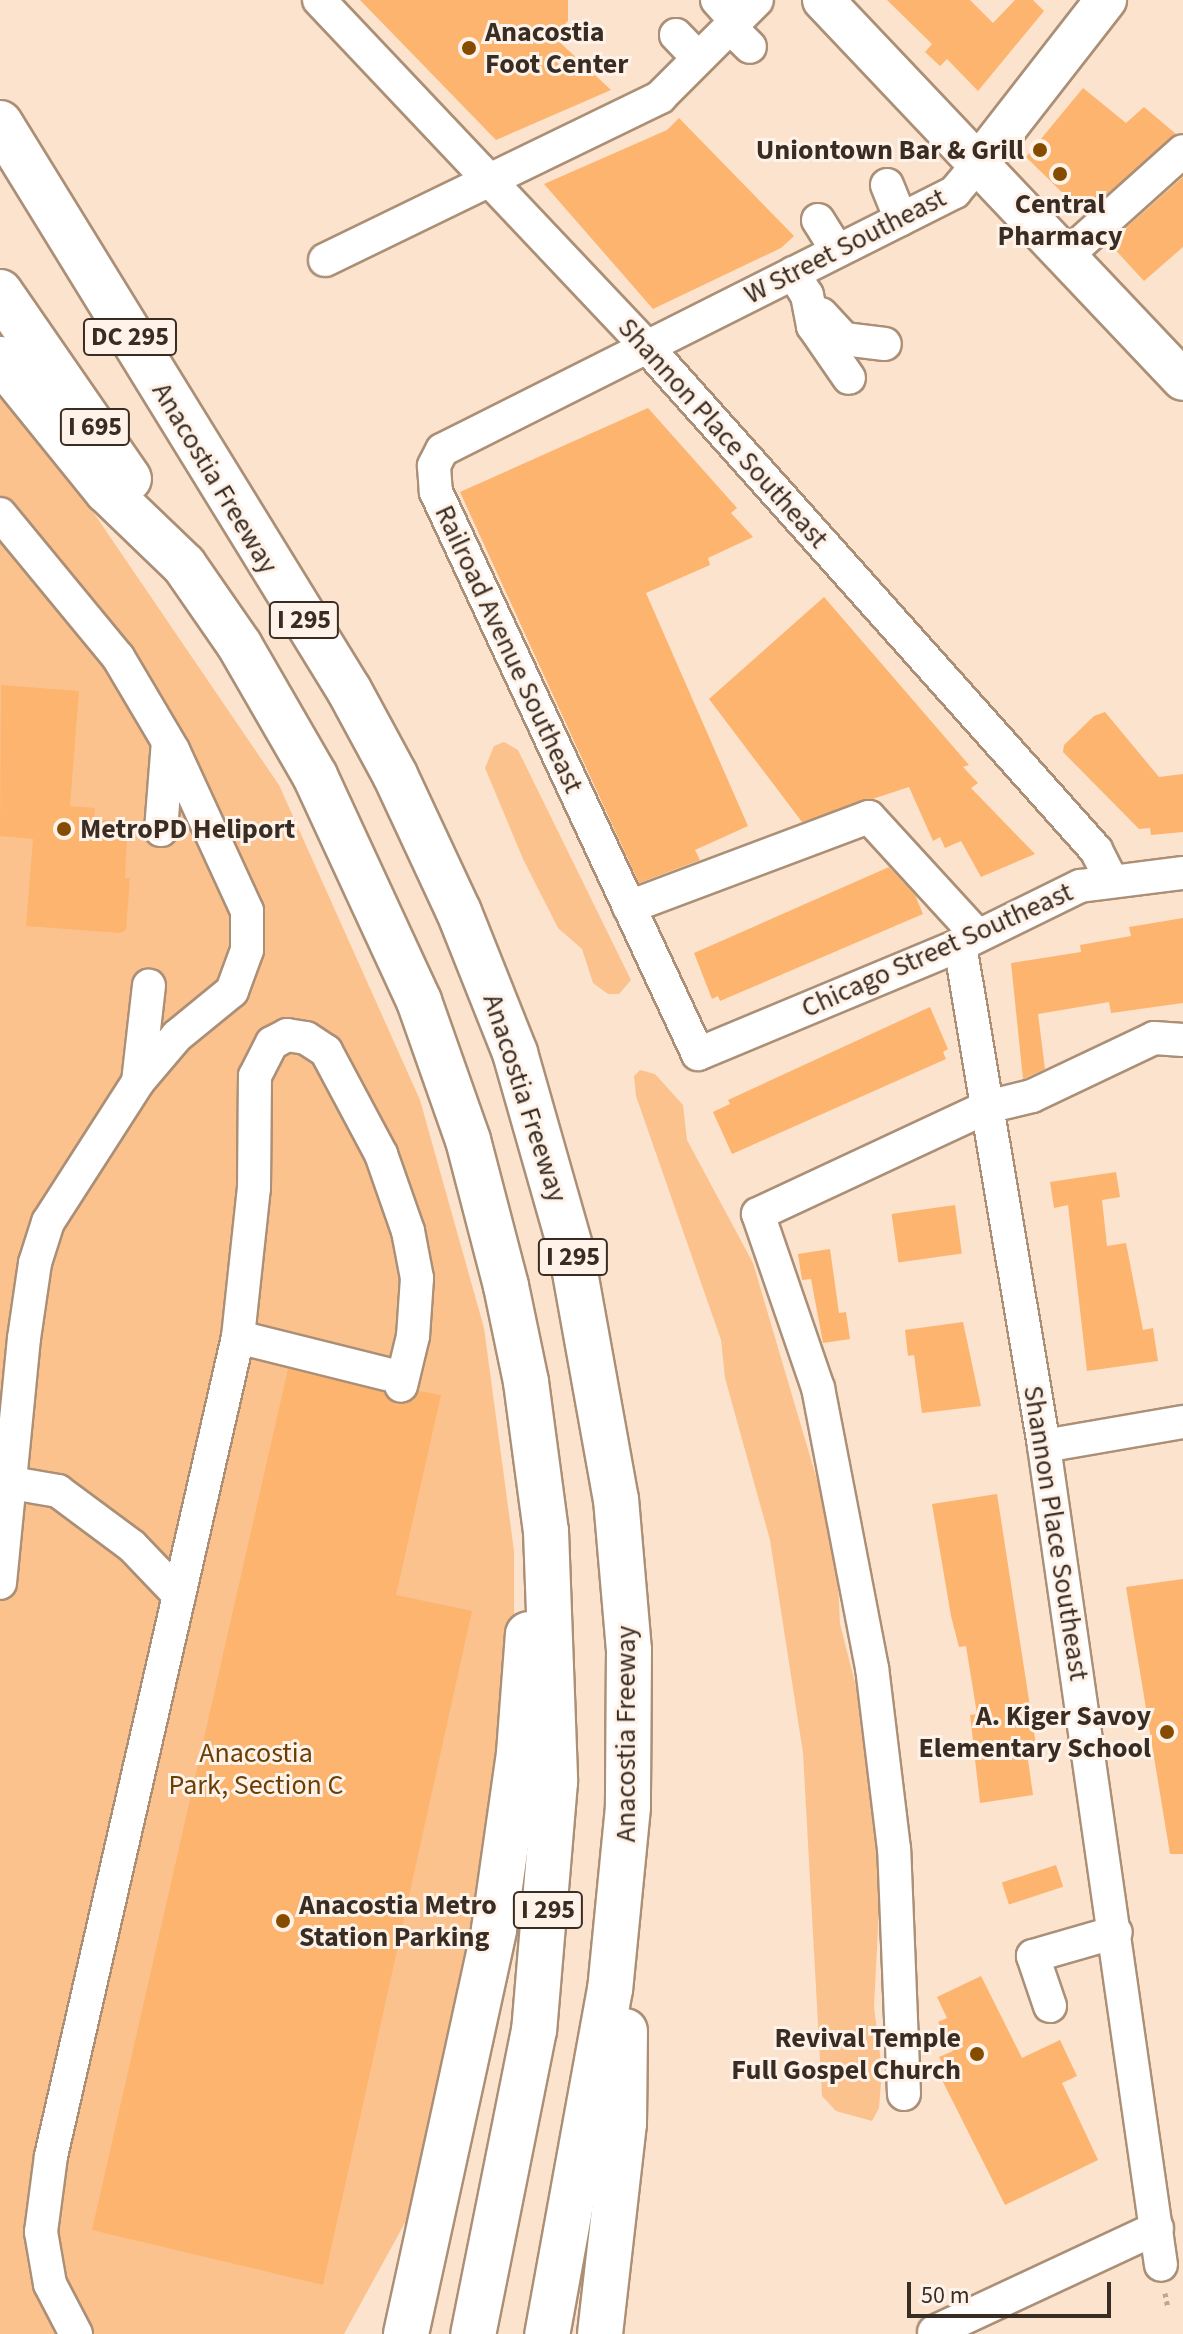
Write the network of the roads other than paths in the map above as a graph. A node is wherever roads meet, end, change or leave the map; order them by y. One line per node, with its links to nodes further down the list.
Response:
1 (319, 0): 11 (street, Shannon Place Southeast)
2 (823, 0): 9 (main road)
3 (1106, 0): 9 (main road, W Street Southeast)
4 (738, 19): 6 (street)
5 (676, 35): 6 (street)
6 (690, 79): 11 (street)
7 (0, 123): 27 (highway, Anacostia Freeway / DC 295)
8 (1183, 151): 16 (street)
9 (979, 163): 13 (street, W Street Southeast); 16 (main road)
10 (0, 175): 27 (highway, I 695)
11 (490, 176): 17 (street); 22 (street, Shannon Place Southeast)
12 (887, 185): 13 (street)
13 (901, 219): 15 (street, W Street Southeast)
14 (818, 220): 15 (street)
15 (837, 251): 18 (street, W Street Southeast)
16 (1066, 256): 25 (main road)
17 (325, 260)
18 (793, 273): 20 (street); 22 (street, W Street Southeast)
19 (0, 292): 28 (highway, I 695)
20 (812, 308): 21 (street); 24 (street)
21 (885, 344)
22 (646, 346): 32 (street, Shannon Place Southeast); 33 (street, Railroad Avenue Southeast)
23 (0, 359): 28 (highway)
24 (849, 378)
25 (1183, 380)
26 (0, 514): 29 (street)
27 (259, 551): 47 (highway, Anacostia Freeway / I 295)
28 (184, 565): 43 (highway, I 295)
29 (168, 742): 30 (street); 38 (street)
30 (161, 830)
31 (1183, 873): 32 (street, Chicago Street Southeast)
32 (1111, 879): 34 (street, Chicago Street Southeast)
33 (629, 907): 34 (street); 37 (street, Railroad Avenue Southeast)
34 (969, 941): 37 (street, Chicago Street Southeast); 39 (street, Shannon Place Southeast)
35 (149, 986): 38 (street)
36 (1183, 1040): 39 (street)
37 (698, 1054)
38 (138, 1082): 44 (street)
39 (987, 1107): 42 (street, Shannon Place Southeast); 50 (street)
40 (238, 1337): 40 (street); 46 (street)
41 (1183, 1422): 42 (street)
42 (1044, 1446): 48 (street, Shannon Place Southeast)
43 (540, 1480): 55 (highway); 56 (highway, I 295)
44 (5, 1482): 45 (street); 46 (street)
45 (0, 1583)
46 (179, 1595): 54 (street)
47 (626, 1865): 57 (highway, Anacostia Freeway / I 295); 58 (highway)
48 (1116, 1932): 49 (street); 51 (street, Shannon Place Southeast)
49 (1050, 2006)
50 (904, 2094)
51 (1157, 2228): 52 (street, Shannon Place Southeast); 53 (street)
52 (1161, 2265)
53 (934, 2332)
54 (76, 2334)
55 (406, 2334)
56 (473, 2334)
57 (547, 2334)
58 (600, 2334)

